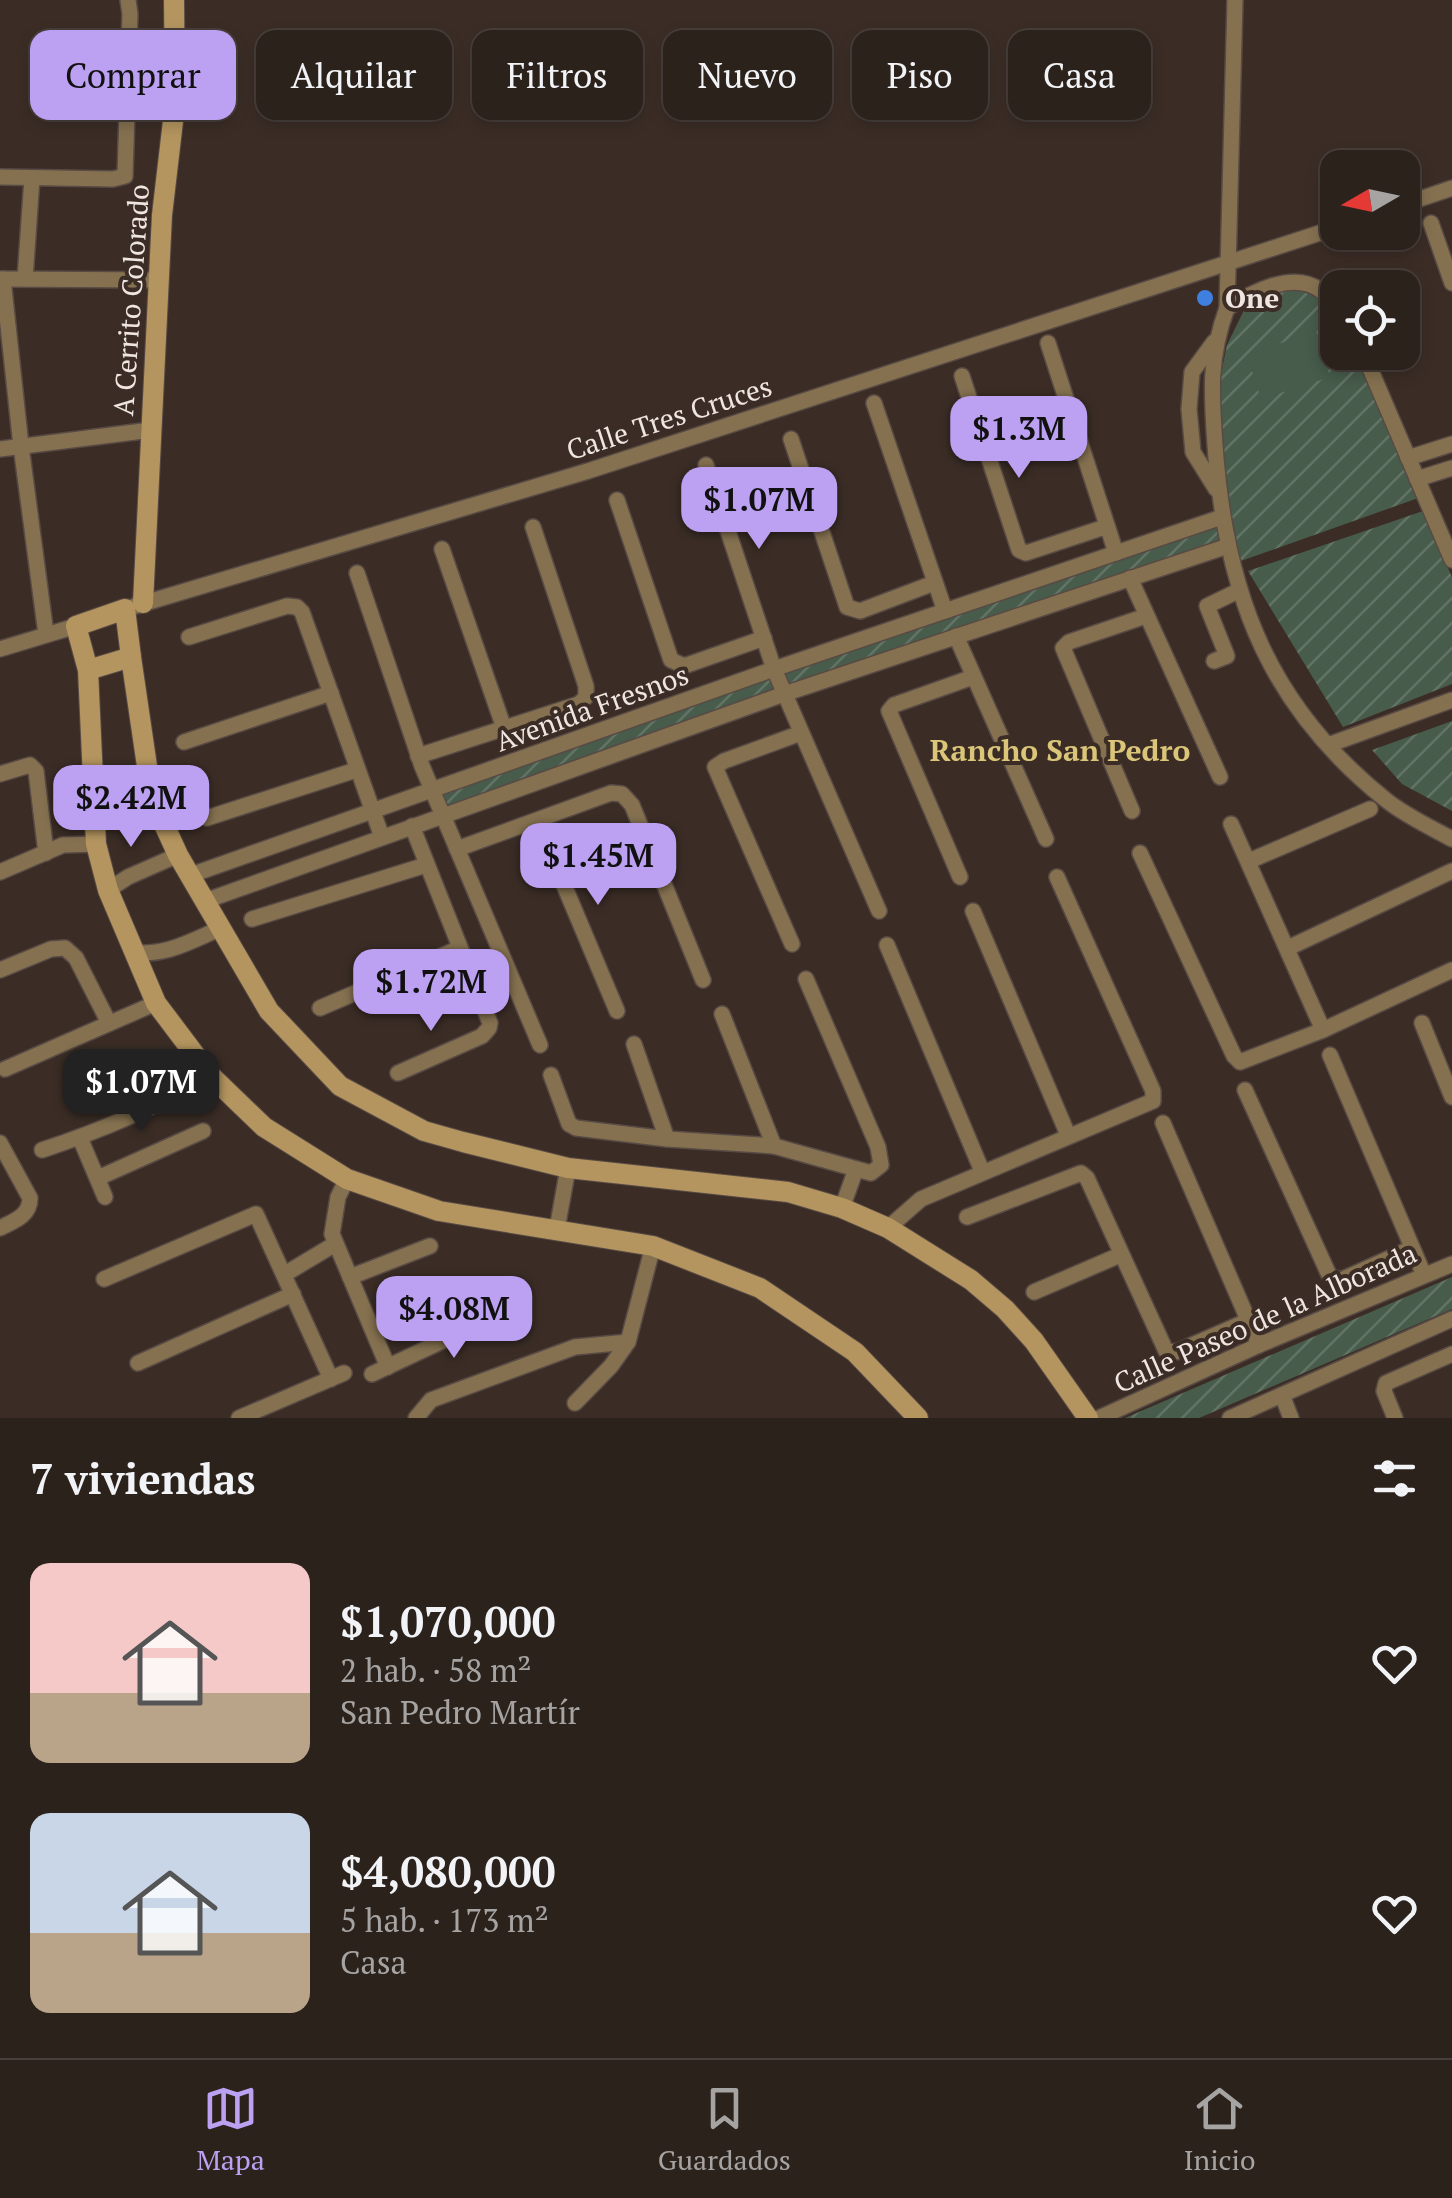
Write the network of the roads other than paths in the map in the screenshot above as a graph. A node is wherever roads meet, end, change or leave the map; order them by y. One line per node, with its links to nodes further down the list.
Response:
1 (128, 0): 5 (street)
2 (174, 0): 13 (main road, A Cerrito Colorado)
3 (1235, 0): 10 (street)
4 (0, 176): 5 (street)
5 (32, 178): 12 (street)
6 (1452, 188): 7 (street)
7 (1420, 199)
8 (1431, 223): 14 (street)
9 (1320, 234): 10 (street, Calle Tres Cruces)
10 (1226, 266): 16 (street); 46 (street, Calle Tres Cruces)
11 (2, 279): 12 (street); 25 (street)
12 (26, 280): 13 (street)
13 (159, 280): 22 (main road, A Cerrito Colorado)
14 (1452, 284)
15 (1320, 290): 16 (street)
16 (1227, 308): 17 (street)
17 (1214, 342): 31 (street); 31 (street)
18 (1048, 343): 35 (street)
19 (1370, 370): 27 (street)
20 (962, 376): 35 (street)
21 (874, 402): 43 (street)
22 (151, 430): 25 (street); 46 (main road, A Cerrito Colorado)
23 (791, 439): 43 (street)
24 (1452, 444): 27 (street)
25 (20, 446): 26 (street); 51 (street)
26 (0, 448)
27 (1408, 458): 30 (street)
28 (706, 465): 54 (street)
29 (1452, 468): 30 (street)
30 (1417, 479): 36 (street)
31 (1219, 494): 33 (street)
32 (617, 500): 54 (street)
33 (1222, 517): 37 (street); 39 (street, Avenida Fresnos)
34 (533, 527): 64 (street)
35 (1106, 527): 39 (street)
36 (1447, 533): 40 (street)
37 (1228, 546): 42 (street, Avenida Fresnos); 45 (street)
38 (442, 549): 64 (street)
39 (1116, 553): 44 (street, Avenida Fresnos)
40 (1452, 560)
41 (357, 573): 68 (street)
42 (1130, 578): 48 (street, Avenida Fresnos); 49 (street)
43 (934, 583): 47 (street)
44 (1011, 589): 47 (street, Avenida Fresnos); 48 (street)
45 (1240, 590): 56 (street); 67 (street)
46 (134, 606): 50 (main road); 57 (main road, A Cerrito Colorado)
47 (945, 611): 58 (street, Avenida Fresnos)
48 (1021, 614): 53 (street, Avenida Fresnos)
49 (1146, 616): 71 (street); 73 (street)
50 (76, 626): 51 (street); 59 (main road)
51 (46, 634): 55 (street)
52 (189, 636): 61 (street)
53 (956, 636): 60 (street); 62 (street, Avenida Fresnos)
54 (764, 638): 58 (street)
55 (0, 649)
56 (1227, 656)
57 (131, 657): 59 (main road); 88 (main road, A Cerrito Colorado)
58 (774, 669): 62 (street); 72 (street, Avenida Fresnos)
59 (88, 670): 84 (main road)
60 (974, 677): 83 (street); 95 (street)
61 (331, 693): 66 (street); 69 (street)
62 (784, 694): 65 (street); 76 (street, Avenida Fresnos)
63 (1452, 700): 67 (street)
64 (504, 728): 68 (street)
65 (801, 734): 98 (street); 102 (street)
66 (184, 742)
67 (1328, 746): 82 (street)
68 (418, 756): 72 (street)
69 (356, 770): 75 (street); 77 (street)
70 (0, 774): 86 (street)
71 (1220, 777)
72 (432, 792): 75 (street, Avenida Fresnos); 76 (street)
73 (1132, 810)
74 (1370, 810): 89 (street)
75 (373, 813): 81 (street); 93 (street, Avenida Fresnos)
76 (442, 816): 80 (street, Avenida Fresnos); 85 (street)
77 (207, 818)
78 (537, 821): 85 (street); 110 (street); 113 (street)
79 (1232, 824): 89 (street)
80 (412, 826): 81 (street, Avenida Fresnos); 90 (street)
81 (382, 837): 97 (street, Avenida Fresnos)
82 (1452, 838)
83 (1046, 839)
84 (96, 844): 86 (street); 96 (main road)
85 (457, 850): 119 (street)
86 (46, 852): 92 (street)
87 (1140, 852): 117 (street)
88 (178, 855): 93 (main road, A Cerrito Colorado); 96 (street)
89 (1249, 862): 105 (street)
90 (426, 865): 100 (street); 104 (street)
91 (1452, 871): 105 (street)
92 (0, 872)
93 (191, 875): 97 (main road, A Cerrito Colorado)
94 (1057, 877): 129 (street)
95 (960, 878)
96 (108, 890): 106 (main road)
97 (205, 902): 101 (main road, A Cerrito Colorado)
98 (879, 911)
99 (973, 911): 129 (street)
100 (252, 919)
101 (219, 928): 106 (street); 135 (main road, A Cerrito Colorado)
102 (792, 944)
103 (887, 945): 137 (street)
104 (460, 948): 112 (street); 122 (street)
105 (1288, 948): 117 (street)
106 (133, 952): 111 (main road)
107 (0, 970): 116 (street)
108 (1452, 970): 117 (street)
109 (806, 979): 136 (street)
110 (703, 980)
111 (156, 1003): 116 (street); 123 (main road)
112 (320, 1008)
113 (617, 1012)
114 (722, 1014): 133 (street)
115 (1422, 1023): 126 (street)
116 (109, 1024): 121 (street)
117 (1323, 1030)
118 (634, 1044): 131 (street)
119 (540, 1045)
120 (1330, 1056): 149 (street)
121 (4, 1069)
122 (398, 1073)
123 (211, 1076): 130 (street); 139 (main road)
124 (550, 1076): 131 (street)
125 (1245, 1090): 149 (street)
126 (1452, 1097)
127 (1163, 1123): 159 (street)
128 (202, 1131): 138 (street)
129 (1068, 1135): 137 (street)
130 (80, 1138): 134 (street); 138 (street)
131 (667, 1139): 133 (street)
132 (0, 1143): 143 (street)
133 (774, 1146): 136 (street)
134 (42, 1150)
135 (568, 1168): 141 (main road, A Cerrito Colorado); 145 (street)
136 (856, 1168): 141 (street)
137 (982, 1171): 144 (street)
138 (98, 1178): 140 (street)
139 (347, 1180): 145 (main road); 146 (street)
140 (105, 1197)
141 (842, 1208): 144 (main road, A Cerrito Colorado)
142 (967, 1217): 150 (street)
143 (0, 1228)
144 (888, 1228): 173 (main road, A Cerrito Colorado)
145 (558, 1229): 148 (main road)
146 (335, 1244): 152 (street); 154 (street)
147 (430, 1246): 154 (street)
148 (653, 1246): 162 (street); 170 (main road)
149 (1412, 1248): 153 (street)
150 (1120, 1255): 156 (street); 159 (street)
151 (1452, 1264): 153 (street, Calle Paseo de la Alborada)
152 (285, 1274): 155 (street); 157 (street)
153 (1424, 1275): 163 (street, Calle Paseo de la Alborada)
154 (350, 1277): 166 (street)
155 (104, 1279)
156 (1034, 1292)
157 (293, 1294): 165 (street); 171 (street)
158 (517, 1306): 166 (street)
159 (1246, 1321): 163 (street)
160 (1448, 1321): 161 (street); 168 (street)
161 (1452, 1340)
162 (628, 1342): 169 (street); 172 (street)
163 (1259, 1346): 174 (street, Calle Paseo de la Alborada)
164 (1452, 1354): 177 (street)
165 (138, 1363)
166 (388, 1367): 167 (street)
167 (372, 1374)
168 (1282, 1395): 175 (street); 176 (street)
169 (575, 1403)
170 (914, 1416)
171 (239, 1418)
172 (416, 1418)
173 (1088, 1418)
174 (1099, 1418)
175 (1230, 1418)
176 (1292, 1418)
177 (1395, 1418)

